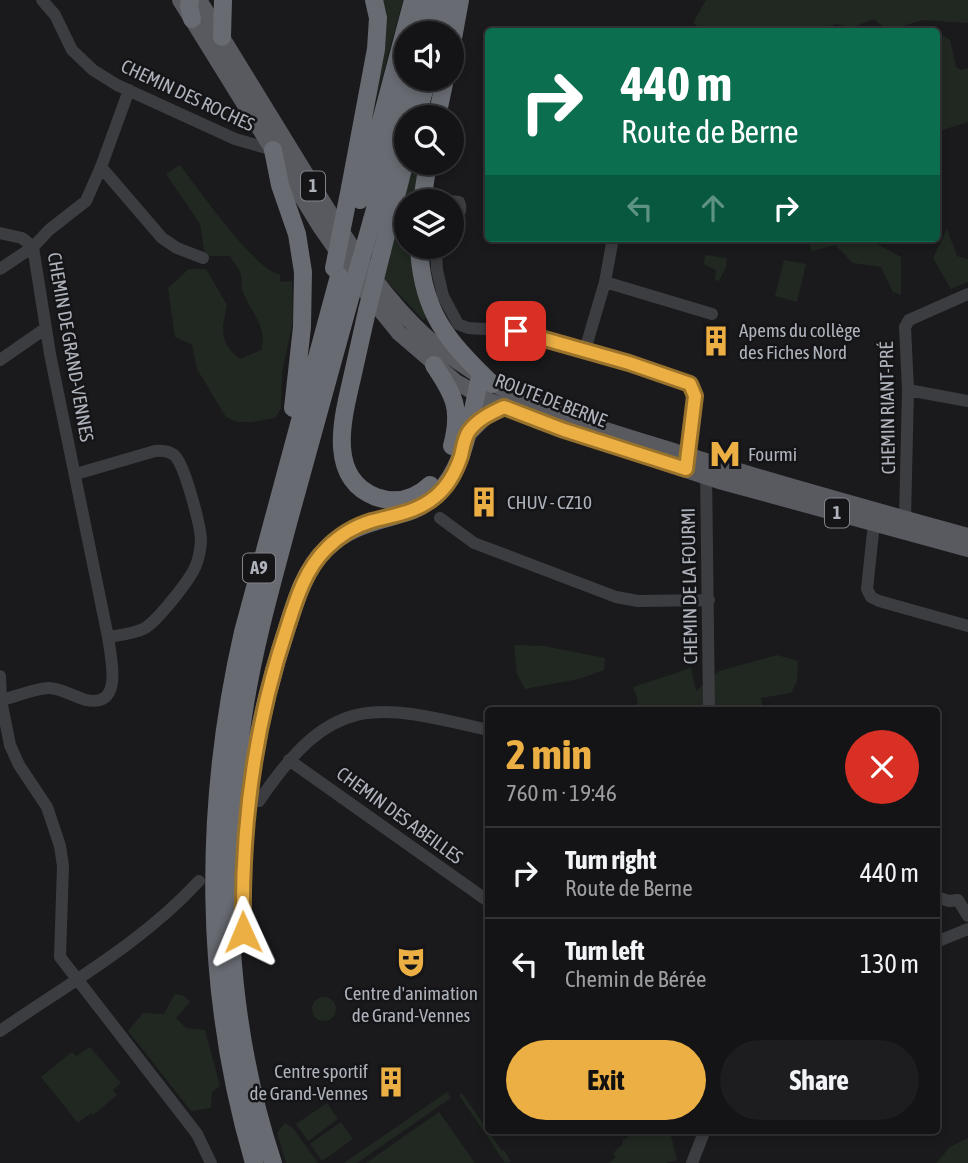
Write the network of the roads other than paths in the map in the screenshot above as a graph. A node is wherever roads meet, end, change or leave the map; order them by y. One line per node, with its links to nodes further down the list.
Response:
1 (42, 0): 16 (street, CHEMIN DES ROCHES)
2 (180, 0): 11 (main road, ROUTE DE BERNE / 1)
3 (190, 0): 11 (highway)
4 (199, 0): 15 (main road, ROUTE DE BERNE / 1)
5 (223, 0): 15 (highway)
6 (374, 0): 21 (highway)
7 (413, 0): 21 (highway, A9)
8 (431, 0): 12 (highway)
9 (449, 0): 13 (highway)
10 (460, 0): 14 (highway)
11 (192, 19): 18 (main road, ROUTE DE BERNE / 1)
12 (425, 21)
13 (443, 21)
14 (456, 21)
15 (222, 37): 36 (main road, ROUTE DE BERNE / 1)
16 (129, 90): 18 (street, CHEMIN DES ROCHES); 19 (street, CHEMIN DE GRAND-VENNES)
17 (407, 91): 67 (highway, A9, bridge)
18 (273, 150): 35 (main road, ROUTE DE BERNE / 1); 44 (highway)
19 (101, 167): 24 (street, CHEMIN DE GRAND-VENNES); 25 (street)
20 (402, 175): 35 (highway, bridge)
21 (355, 194): 44 (highway, A9)
22 (0, 233): 24 (street)
23 (612, 242): 29 (street)
24 (33, 247): 28 (street); 32 (street, CHEMIN DE GRAND-VENNES)
25 (203, 258)
26 (421, 259): 36 (highway)
27 (437, 259): 33 (street)
28 (0, 269)
29 (605, 282): 31 (street); 33 (street)
30 (968, 294): 37 (street, CHEMIN RIANT-PRÉ)
31 (712, 314)
32 (46, 328): 34 (street); 43 (street, CHEMIN DE GRAND-VENNES)
33 (585, 350): 41 (street)
34 (0, 360)
35 (435, 365): 36 (main road, ROUTE DE BERNE / 1)
36 (483, 385): 39 (main road, ROUTE DE BERNE / 1); 40 (highway); 41 (main road, ROUTE DE BERNE / 1)
37 (908, 390): 38 (street); 46 (street, CHEMIN RIANT-PRÉ)
38 (968, 401)
39 (504, 407): 40 (highway); 41 (main road, ROUTE DE BERNE / 1)
40 (468, 433): 67 (highway)
41 (687, 462): 42 (main road, ROUTE DE BERNE / 1)
42 (706, 469): 46 (main road, ROUTE DE BERNE / 1); 47 (main road, ROUTE DE BERNE / 1); 50 (street, CHEMIN DE LA FOURMI)
43 (76, 474): 52 (street, CHEMIN DE GRAND-VENNES); 52 (street, CHEMIN DE GRAND-VENNES)
44 (284, 477): 67 (highway, A9)
45 (440, 518): 50 (street)
46 (905, 519): 48 (main road, ROUTE DE BERNE / 1)
47 (874, 523): 49 (main road, ROUTE DE BERNE / 1); 51 (street)
48 (968, 536)
49 (968, 549)
50 (709, 600): 55 (street, CHEMIN DE LA FOURMI)
51 (968, 626)
52 (108, 638): 54 (street, CHEMIN DE GRAND-VENNES)
53 (0, 676): 54 (street)
54 (1, 700): 65 (street)
55 (709, 707)
56 (485, 729): 57 (street)
57 (289, 760): 58 (street); 61 (street, CHEMIN DES ABEILLES)
58 (259, 801)
59 (200, 881): 65 (street)
60 (940, 898): 62 (street)
61 (485, 899)
62 (968, 916)
63 (968, 929): 64 (street)
64 (940, 940)
65 (76, 979): 66 (street); 69 (street)
66 (0, 1031)
67 (255, 1113): 70 (highway, A9); 71 (highway, A9)
68 (703, 1134): 72 (street)
69 (211, 1163)
70 (254, 1163)
71 (274, 1163)
72 (692, 1163)

